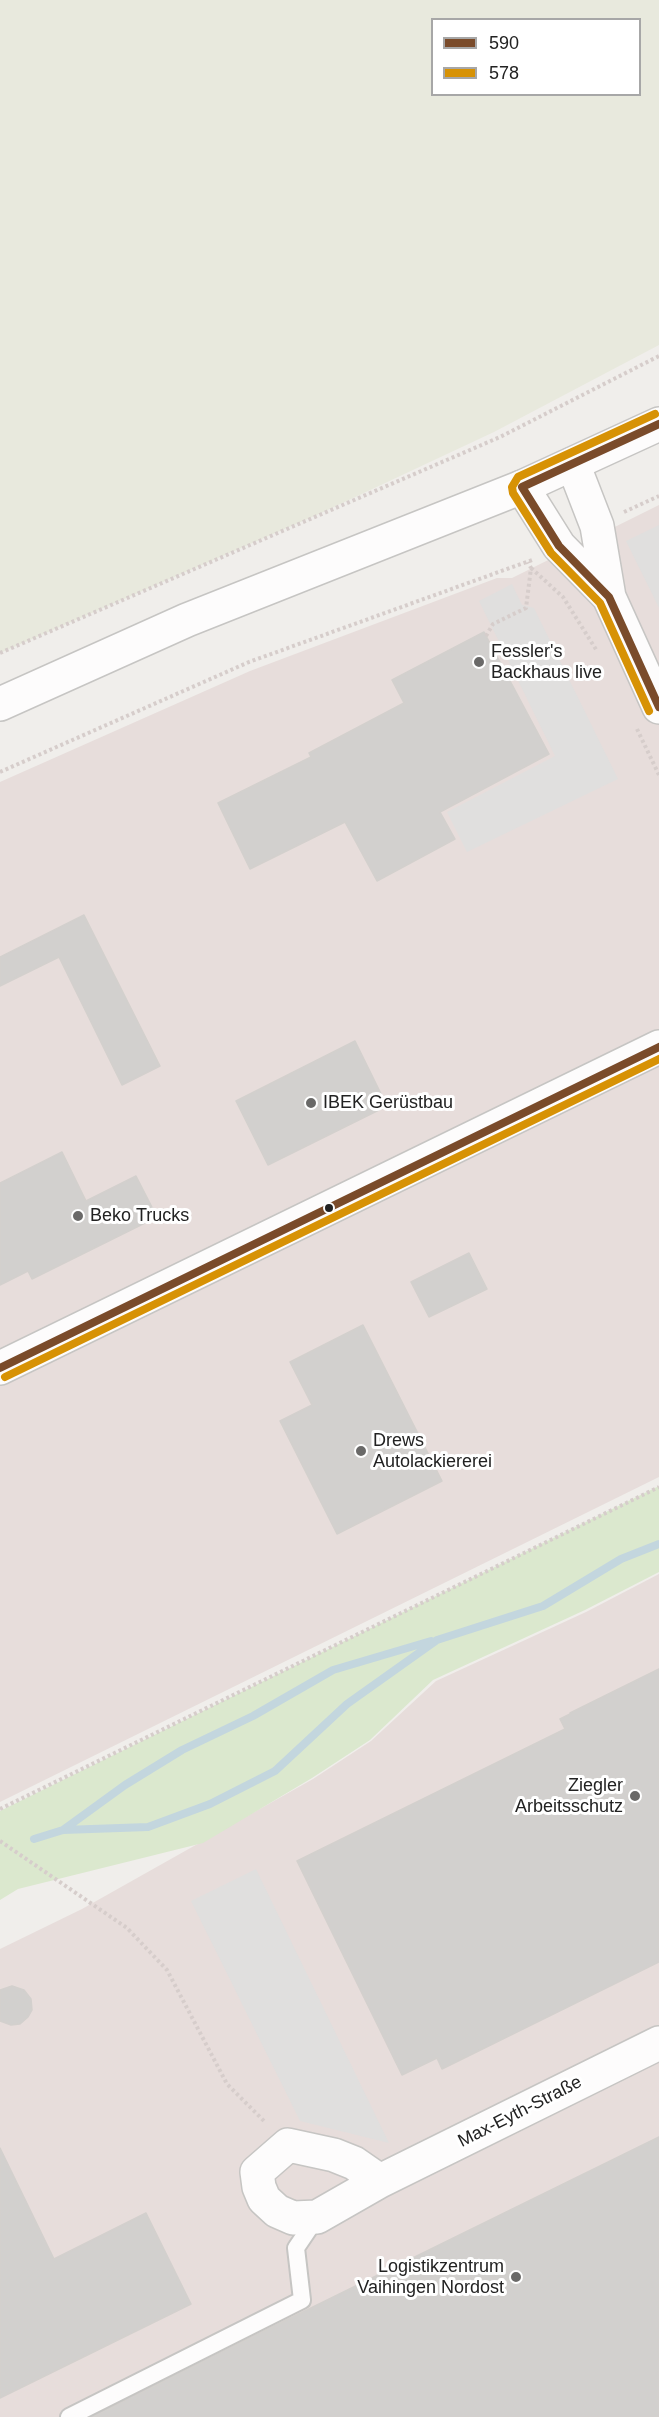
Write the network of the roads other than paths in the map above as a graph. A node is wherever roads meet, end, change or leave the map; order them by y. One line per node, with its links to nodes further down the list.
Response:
1 (659, 424): 2 (street)
2 (573, 464): 3 (street); 4 (street)
3 (522, 487): 4 (street); 5 (street)
4 (609, 597): 6 (street)
5 (0, 704)
6 (648, 717)
7 (659, 1047): 8 (street)
8 (0, 1368)
9 (659, 2043): 10 (street, Max-Eyth-Straße)
10 (380, 2181): 11 (street, Max-Eyth-Straße); 11 (street)
11 (317, 2217): 12 (lane)
12 (69, 2417)

